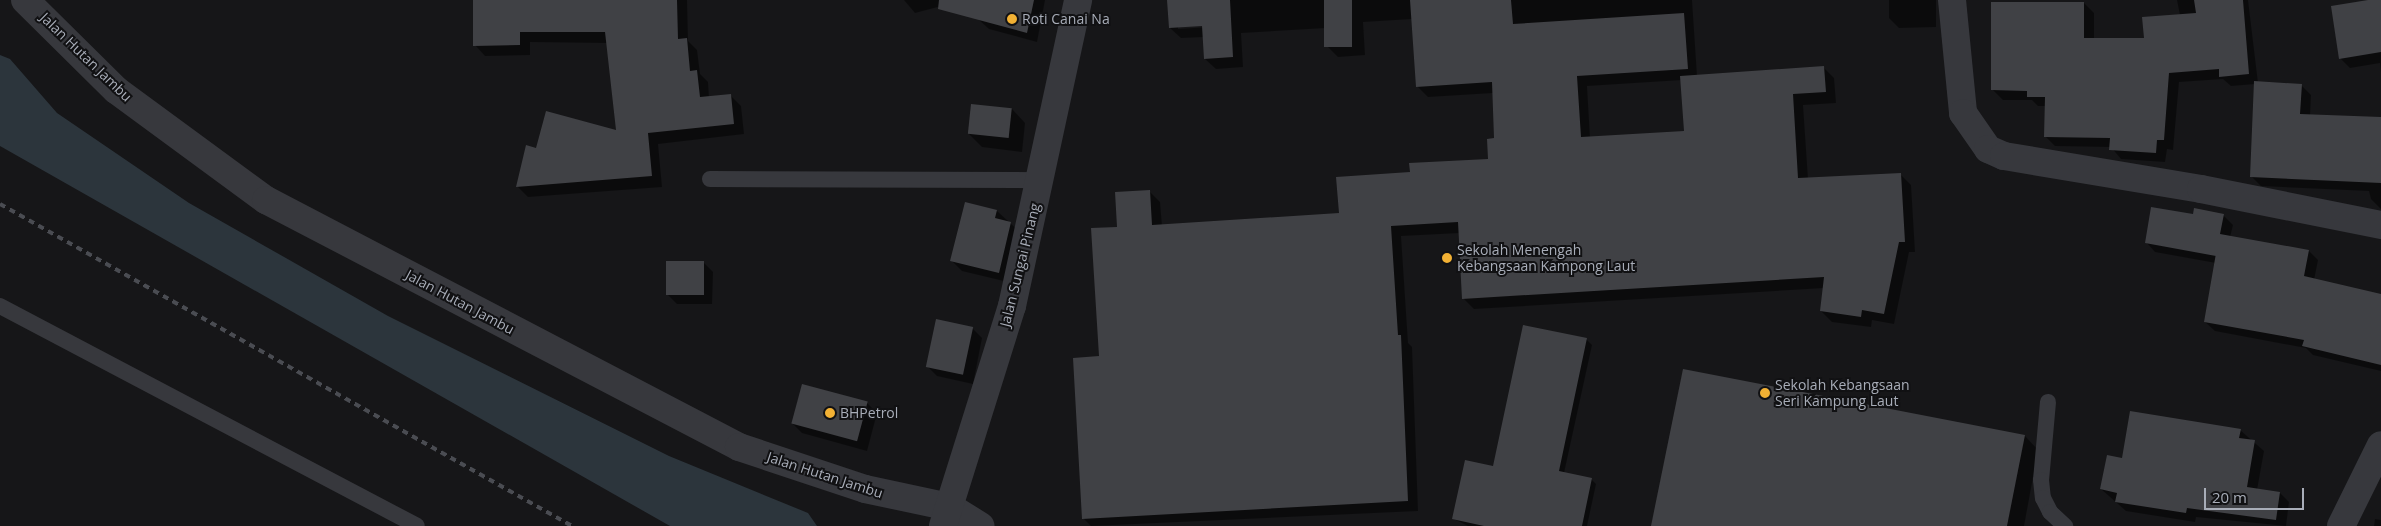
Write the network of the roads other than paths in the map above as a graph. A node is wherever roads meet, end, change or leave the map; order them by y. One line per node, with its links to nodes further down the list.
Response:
1 (25, 0): 10 (street, Jalan Hutan Jambu)
2 (1078, 0): 5 (street, Jalan Sungai Pinang)
3 (1952, 0): 6 (street)
4 (710, 179): 5 (lane)
5 (1040, 180): 10 (street, Jalan Sungai Pinang)
6 (2381, 225)
7 (0, 306): 11 (lane)
8 (2048, 402): 13 (lane)
9 (2381, 445): 14 (street)
10 (946, 516): 12 (street, Jalan Hutan Jambu)
11 (417, 526)
12 (981, 526)
13 (2065, 526)
14 (2341, 526)

